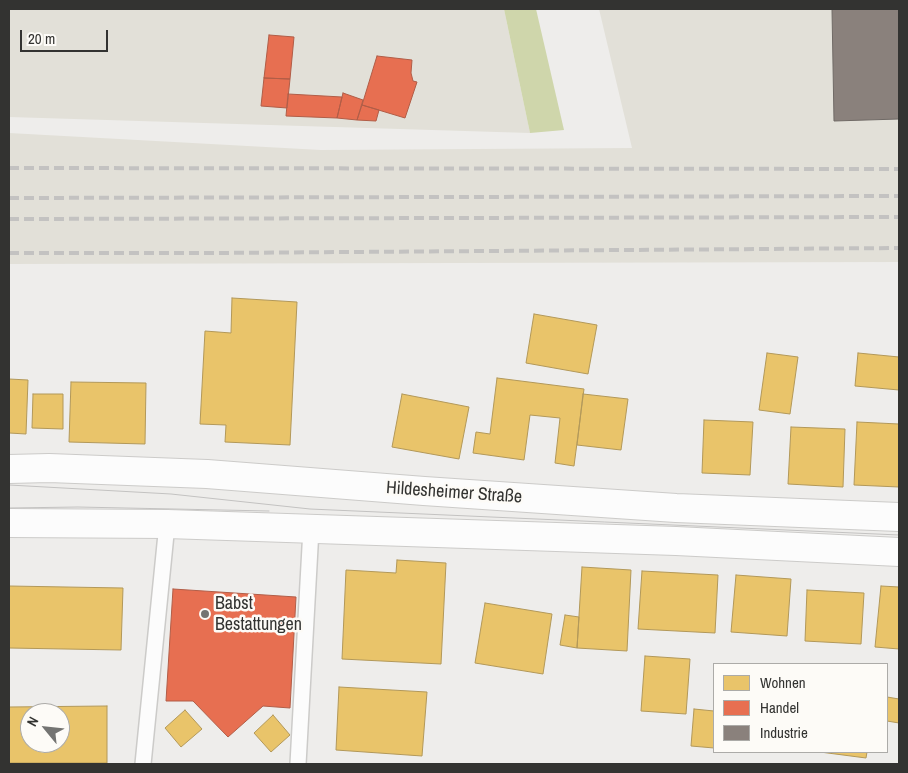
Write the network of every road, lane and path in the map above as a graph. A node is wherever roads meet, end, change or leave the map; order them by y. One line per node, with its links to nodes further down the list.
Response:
1 (9, 469): 2 (street, Hildesheimer Straße)
2 (899, 517)
3 (9, 523): 4 (street)
4 (167, 524): 5 (street); 7 (lane)
5 (311, 529): 6 (street); 8 (lane)
6 (899, 552)
7 (143, 764)
8 (298, 764)

